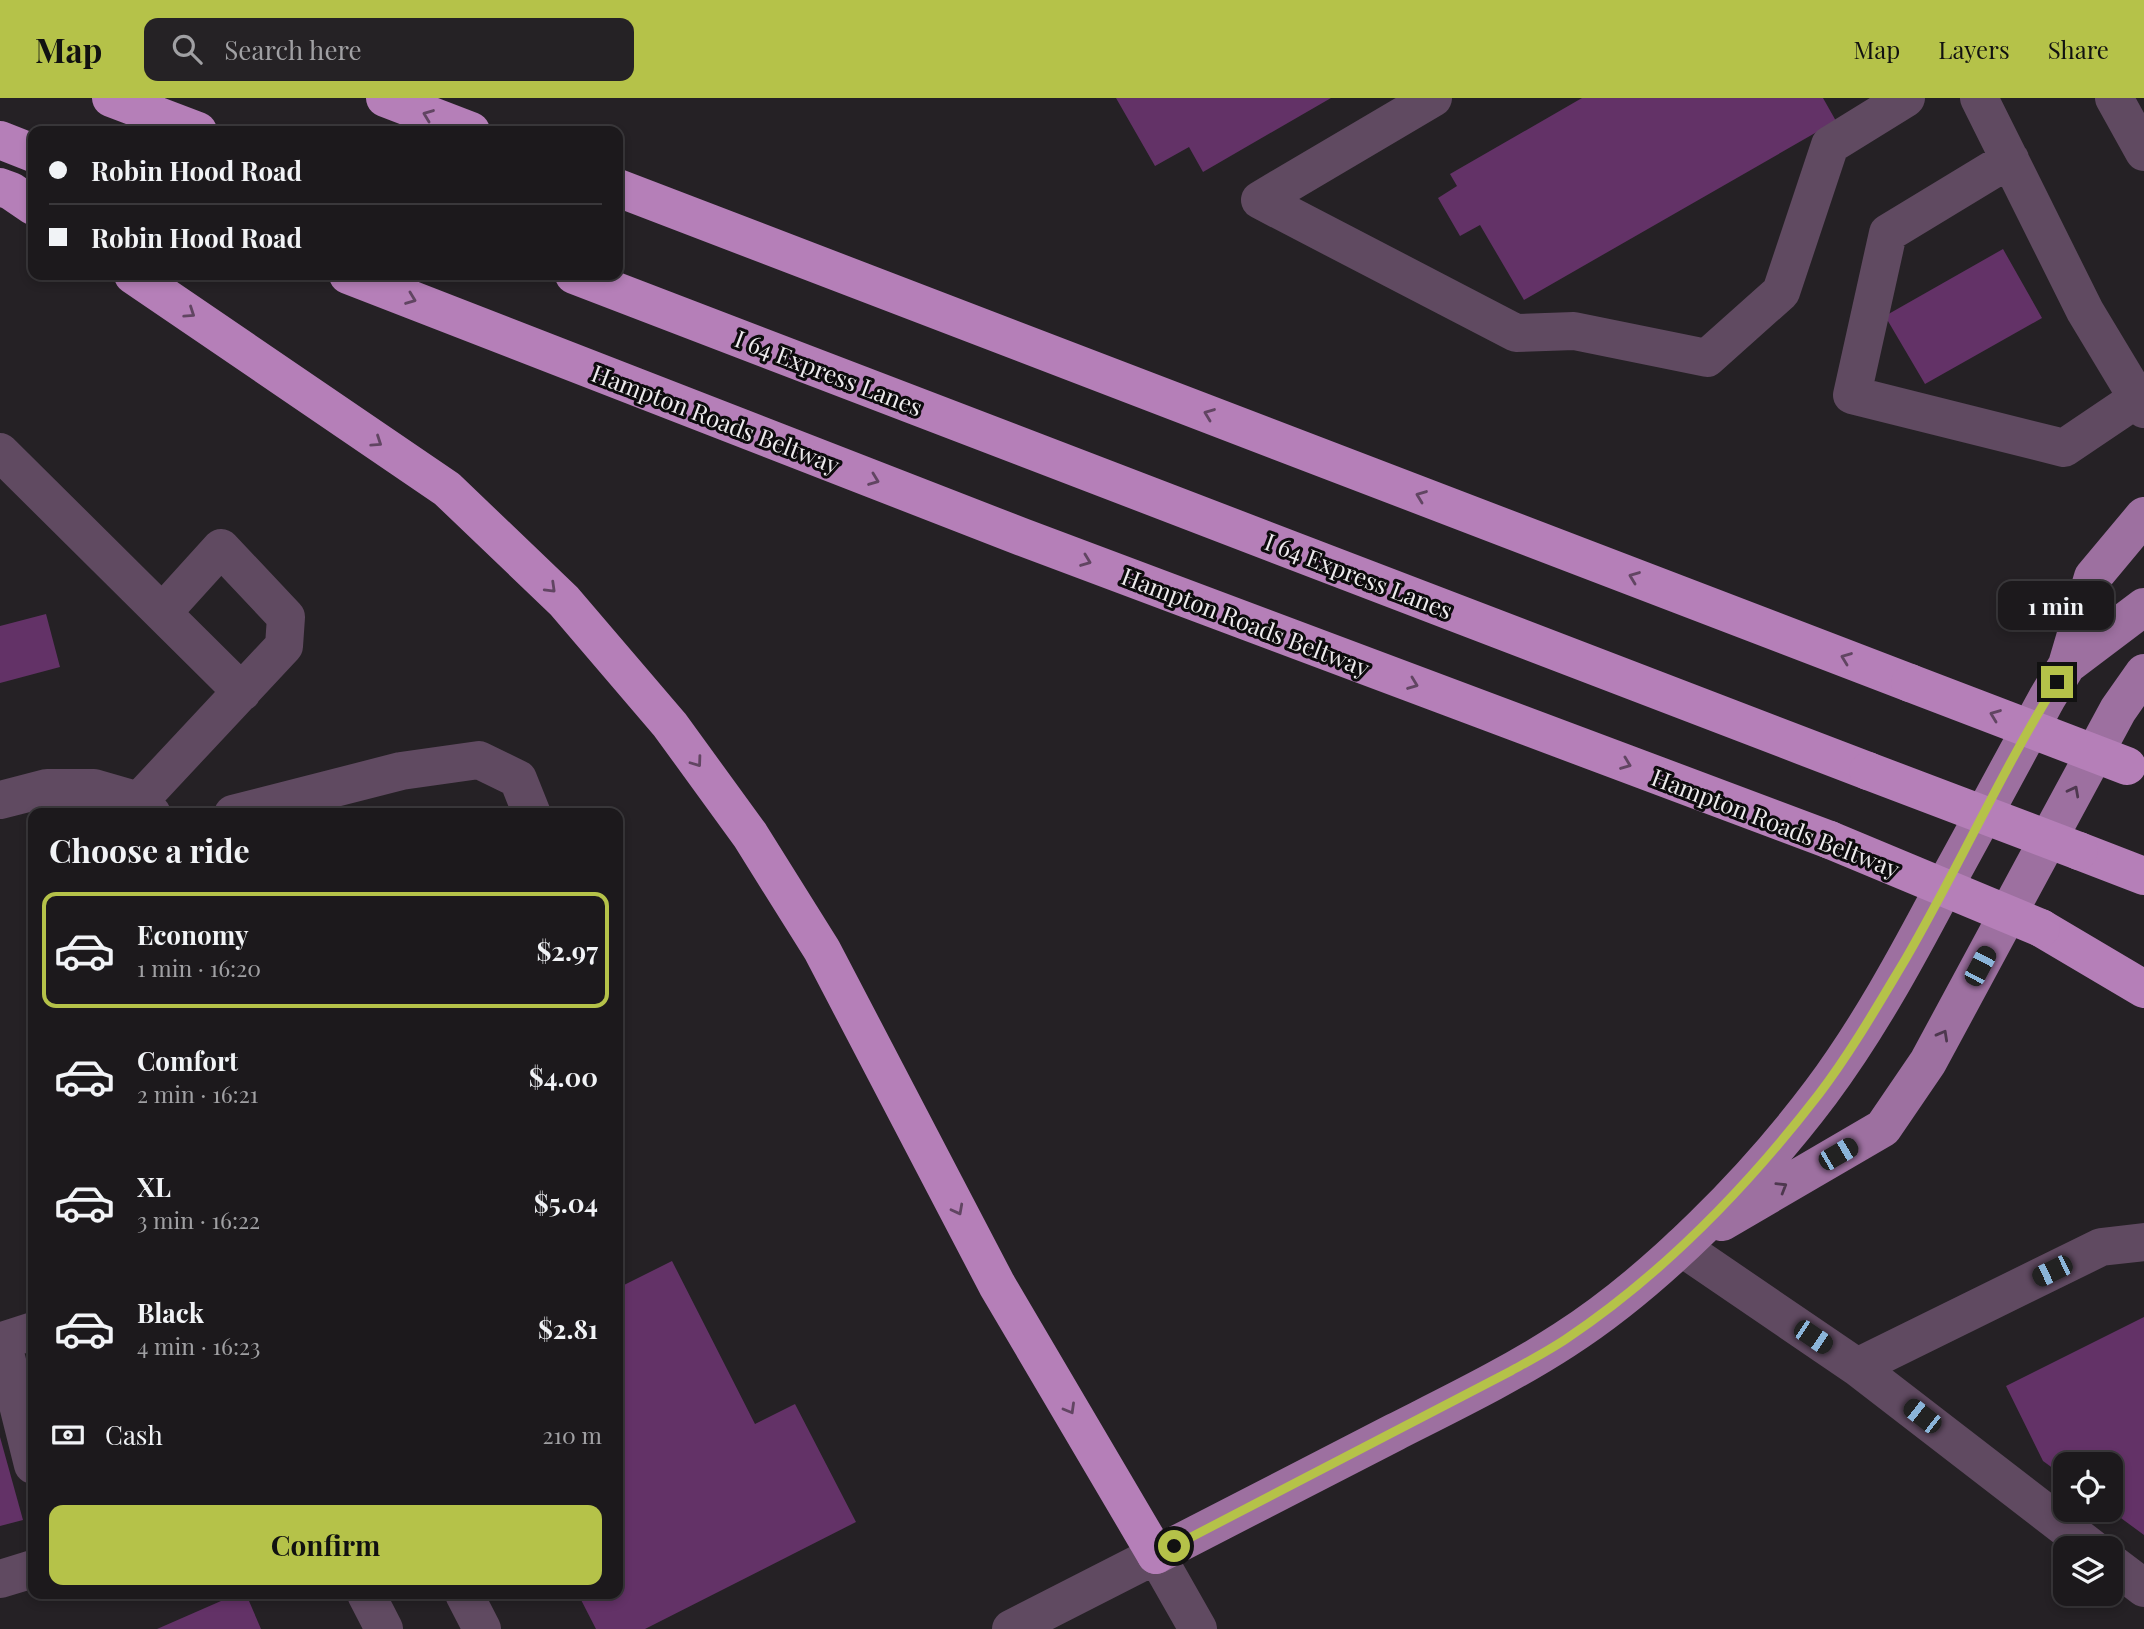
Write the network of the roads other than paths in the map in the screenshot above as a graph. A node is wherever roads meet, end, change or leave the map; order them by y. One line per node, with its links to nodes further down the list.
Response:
1 (111, 98): 7 (highway)
2 (385, 98): 8 (highway, one-way to 2)
3 (1433, 98): 4 (street)
4 (1906, 98)
5 (1979, 98): 12 (street)
6 (2113, 98): 11 (street)
7 (185, 126)
8 (458, 126)
9 (0, 140): 10 (highway)
10 (28, 151)
11 (2144, 152)
12 (2010, 159): 19 (street); 19 (street)
13 (0, 187): 15 (highway)
14 (623, 190): 27 (highway, one-way to 14, bridge)
15 (28, 203)
16 (140, 280): 42 (highway, one-way to 42)
17 (361, 280): 33 (highway, Hampton Roads Beltway, one-way to 33, bridge)
18 (587, 280): 32 (highway, I 64 Express Lanes, bridge)
19 (2142, 400)
20 (0, 452): 23 (street)
21 (2144, 516): 24 (main road)
22 (2144, 607): 24 (main road)
23 (163, 612): 26 (street); 26 (street)
24 (2067, 665): 37 (main road)
25 (2144, 673): 37 (main road, one-way to 25)
26 (242, 692): 29 (street)
27 (2136, 769)
28 (0, 800): 29 (street)
29 (146, 808)
30 (256, 808): 31 (street)
31 (530, 808)
32 (2144, 876)
33 (2041, 928): 34 (highway, Hampton Roads Beltway); 35 (highway)
34 (2144, 966)
35 (2144, 989)
36 (2144, 1242): 39 (street)
37 (1681, 1247): 39 (street); 42 (main road)
38 (28, 1333): 40 (street)
39 (1857, 1367): 41 (street)
40 (28, 1445)
41 (2076, 1536)
42 (1156, 1555): 51 (street); 52 (street)
43 (28, 1571): 45 (street)
44 (2123, 1572): 46 (street)
45 (0, 1579)
46 (2144, 1588)
47 (369, 1599): 49 (street)
48 (467, 1599): 50 (street)
49 (384, 1629)
50 (482, 1629)
51 (1011, 1629)
52 (1198, 1629)

